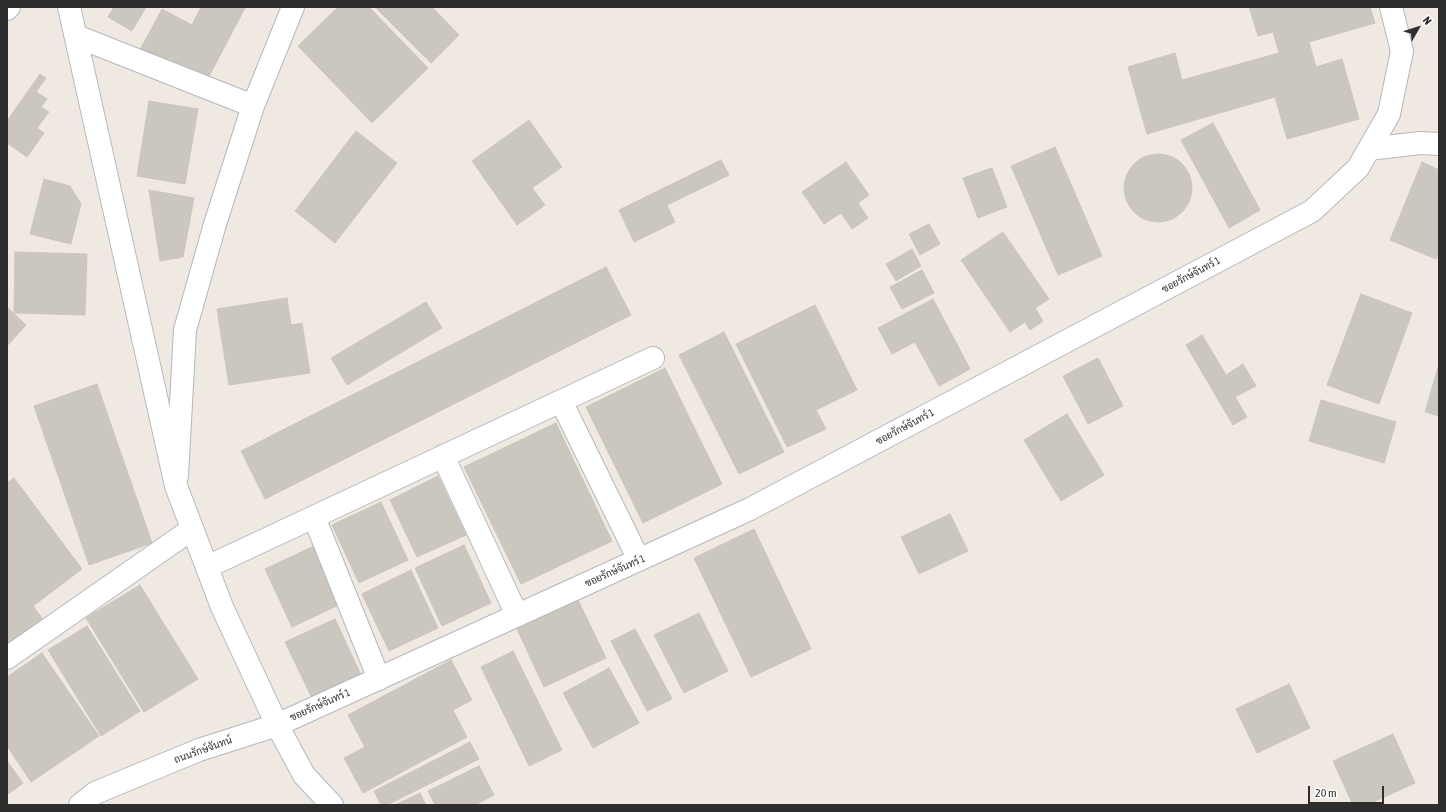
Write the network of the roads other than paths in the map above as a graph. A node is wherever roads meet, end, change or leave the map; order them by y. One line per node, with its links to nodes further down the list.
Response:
1 (69, 7): 4 (street)
2 (293, 7): 5 (street)
3 (1391, 7): 7 (street, ซอยรักษ์จันทร์ 1)
4 (76, 36): 5 (street); 11 (street)
5 (253, 106): 11 (street)
6 (1439, 144): 7 (street)
7 (1369, 149): 14 (street, ซอยรักษ์จันทร์ 1)
8 (653, 358): 9 (street)
9 (560, 401): 10 (street); 14 (street)
10 (443, 456): 12 (street); 16 (street)
11 (176, 486): 13 (street)
12 (314, 517): 15 (street); 18 (street)
13 (192, 529): 15 (street); 17 (street)
14 (639, 560): 16 (street, ซอยรักษ์จันทร์ 1)
15 (207, 567): 19 (street)
16 (517, 615): 18 (street, ซอยรักษ์จันทร์ 1)
17 (7, 658)
18 (379, 679): 19 (street, ซอยรักษ์จันทร์ 1)
19 (277, 725): 20 (street); 21 (street, ถนนรักษ์จันทน์)
20 (304, 775): 22 (street); 23 (street)
21 (80, 805)
22 (309, 805)
23 (332, 805)

